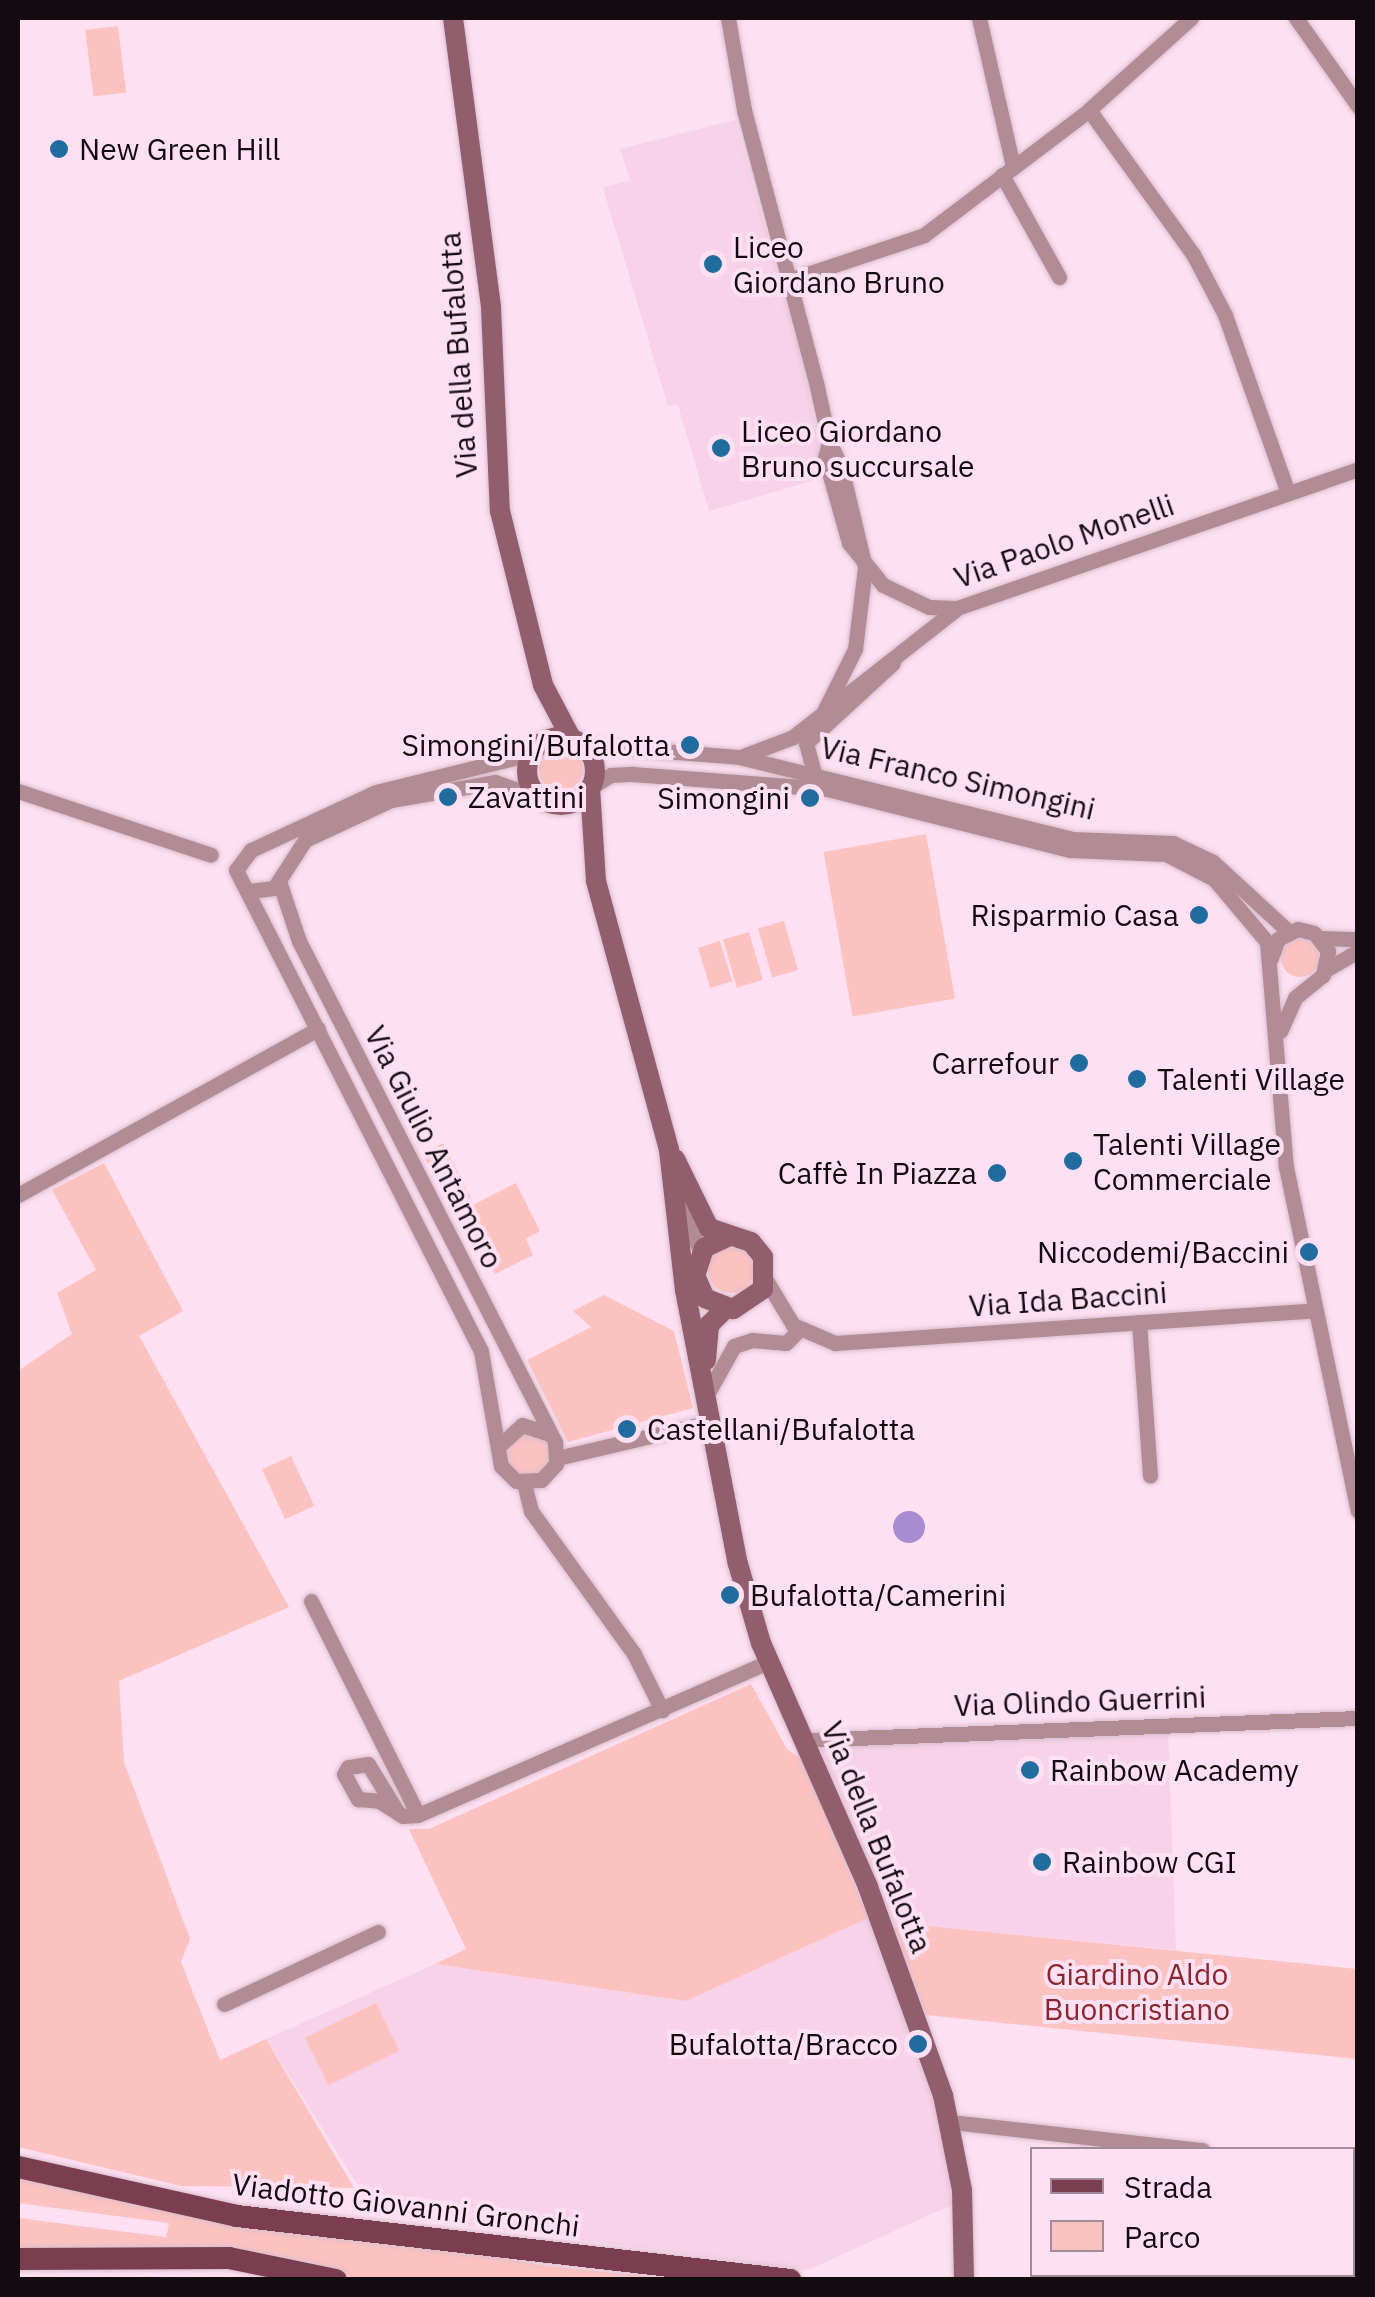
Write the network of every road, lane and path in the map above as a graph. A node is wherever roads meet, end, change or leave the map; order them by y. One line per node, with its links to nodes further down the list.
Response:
1 (454, 18): 16 (street, Via della Bufalotta)
2 (728, 18): 10 (street)
3 (980, 18): 8 (street)
4 (1191, 18): 7 (street)
5 (1296, 18): 6 (street)
6 (1358, 106)
7 (1088, 110): 8 (street); 12 (street)
8 (1007, 171): 9 (street); 10 (street)
9 (1059, 277)
10 (789, 280): 13 (street)
11 (1358, 469): 12 (street, Via Paolo Monelli)
12 (1288, 493): 14 (street, Via Paolo Monelli)
13 (865, 567): 14 (street, Via Paolo Monelli); 17 (street)
14 (957, 608): 15 (street)
15 (896, 659): 17 (street); 19 (street)
16 (543, 685): 18 (street, Via della Bufalotta); 20 (street, Via della Bufalotta)
17 (823, 713): 22 (street)
18 (577, 742): 20 (street); 21 (street, Via Franco Simongini); 27 (street)
19 (806, 743): 23 (street); 24 (street)
20 (537, 748): 29 (street); 30 (street)
21 (677, 751): 22 (street, Via Franco Simongini); 25 (street)
22 (739, 757): 23 (street, Via Franco Simongini)
23 (781, 765): 24 (street, Via Franco Simongini); 26 (street)
24 (814, 773): 35 (street, Via Franco Simongini)
25 (678, 776): 26 (street, Via Franco Simongini); 27 (street, Via Franco Simongini)
26 (696, 776): 39 (street, Via Franco Simongini)
27 (590, 788): 29 (street); 33 (street, Via della Bufalotta)
28 (18, 791): 31 (street)
29 (550, 802): 32 (street); 33 (street, Via della Bufalotta)
30 (254, 849): 31 (street); 32 (street); 34 (street)
31 (212, 855): 34 (street, Via Giulio Antamoro)
32 (280, 878): 34 (street); 58 (street, Via Giulio Antamoro)
33 (596, 881): 44 (street, Via della Bufalotta)
34 (244, 887): 42 (street, Via Giulio Antamoro)
35 (1289, 932): 36 (street); 39 (street)
36 (1320, 938): 37 (street); 40 (street)
37 (1358, 939)
38 (1358, 951): 40 (street)
39 (1272, 964): 41 (street); 43 (street)
40 (1327, 969): 41 (street)
41 (1308, 986): 43 (street)
42 (318, 1029): 46 (street); 59 (street, Via Giulio Antamoro)
43 (1275, 1055): 52 (street)
44 (669, 1150): 45 (street, Via della Bufalotta); 47 (street, Via della Bufalotta)
45 (670, 1176): 48 (street, Via della Bufalotta); 55 (street, Via della Bufalotta)
46 (18, 1195)
47 (730, 1236): 48 (street); 49 (street, Via della Bufalotta)
48 (701, 1252): 50 (street, Via della Bufalotta)
49 (766, 1280): 51 (street); 54 (street)
50 (697, 1286): 51 (street); 55 (street, Via della Bufalotta)
51 (726, 1308): 56 (street, Via della Bufalotta)
52 (1312, 1310): 53 (street, Via Ida Baccini); 63 (street)
53 (1139, 1322): 54 (street, Via Ida Baccini); 61 (street)
54 (799, 1330): 56 (street)
55 (694, 1340): 57 (street, Via della Bufalotta)
56 (710, 1389): 57 (street, Via della Bufalotta)
57 (711, 1422): 60 (street); 65 (street, Via della Bufalotta)
58 (550, 1434): 59 (street); 60 (street, Via Giulio Antamoro)
59 (500, 1445): 62 (street, Via Giulio Antamoro)
60 (557, 1458): 62 (street)
61 (1150, 1476)
62 (524, 1483): 66 (street)
63 (1358, 1511)
64 (311, 1601): 74 (street)
65 (769, 1662): 66 (street); 68 (street, Via della Bufalotta)
66 (662, 1710): 74 (street)
67 (1358, 1718): 68 (street, Via Olindo Guerrini)
68 (805, 1740): 77 (street, Via della Bufalotta)
69 (355, 1743): 71 (street)
70 (330, 1764): 72 (street)
71 (368, 1764): 72 (street); 73 (street)
72 (344, 1774): 73 (street)
73 (398, 1813): 74 (street)
74 (418, 1816)
75 (378, 1932): 76 (street)
76 (224, 2004)
77 (950, 2122): 78 (street); 82 (street, Via della Bufalotta)
78 (1175, 2147)
79 (18, 2167): 81 (main road, Viadotto Giovanni Gronchi)
80 (18, 2259): 83 (main road)
81 (616, 2260): 84 (main road); 85 (main road, Viadotto Giovanni Gronchi)
82 (964, 2272): 86 (street)
83 (336, 2280)
84 (692, 2280)
85 (790, 2280)
86 (949, 2280)

